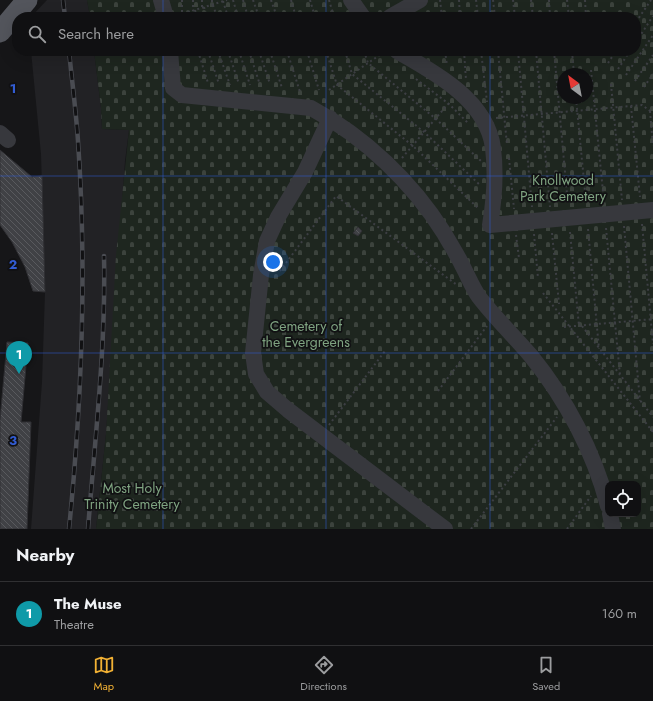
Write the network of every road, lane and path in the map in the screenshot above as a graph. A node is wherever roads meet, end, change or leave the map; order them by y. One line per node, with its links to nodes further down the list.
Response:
1 (27, 0): 31 (main road)
2 (161, 0): 32 (lane)
3 (182, 0): 33 (path)
4 (193, 0): 30 (path)
5 (202, 0): 29 (path)
6 (212, 0): 28 (path)
7 (227, 0): 27 (path)
8 (233, 0): 38 (path)
9 (243, 0): 39 (path)
10 (253, 0): 40 (path)
11 (271, 0): 41 (path)
12 (291, 0): 42 (path)
13 (310, 0): 43 (path)
14 (329, 0): 44 (path)
15 (351, 0): 45 (lane)
16 (420, 0): 46 (lane)
17 (440, 0): 47 (path)
18 (459, 0): 48 (path)
19 (476, 0): 49 (path)
20 (493, 0): 50 (path)
21 (513, 0): 51 (path)
22 (531, 0): 52 (path)
23 (549, 0): 53 (path)
24 (567, 0): 54 (path)
25 (585, 0): 55 (path)
26 (651, 0): 56 (path)
27 (222, 1): 28 (path); 37 (path)
28 (212, 5): 29 (path); 36 (path)
29 (203, 8): 30 (path); 35 (path)
30 (194, 11): 34 (path)
31 (17, 12)
32 (165, 12)
33 (182, 12)
34 (190, 12)
35 (205, 12)
36 (215, 12)
37 (226, 12)
38 (237, 12)
39 (247, 12)
40 (257, 12)
41 (275, 12)
42 (295, 12)
43 (314, 12)
44 (333, 12)
45 (359, 12)
46 (399, 12)
47 (441, 12)
48 (460, 12)
49 (477, 12)
50 (494, 12)
51 (514, 12)
52 (532, 12)
53 (550, 12)
54 (568, 12)
55 (586, 12)
56 (641, 15)
57 (653, 16): 60 (path)
58 (12, 18): 59 (main road)
59 (0, 32)
60 (641, 34)
61 (653, 35): 62 (path)
62 (641, 53)
63 (653, 55): 97 (path)
64 (170, 56): 119 (lane)
65 (200, 56): 98 (path)
66 (210, 56): 99 (path)
67 (220, 56): 103 (path)
68 (230, 56): 100 (path)
69 (241, 56): 104 (path)
70 (251, 56): 105 (path)
71 (261, 56): 101 (path)
72 (272, 56): 108 (path)
73 (289, 56): 111 (path)
74 (309, 56): 109 (path)
75 (328, 56): 106 (path)
76 (347, 56): 94 (path)
77 (366, 56): 90 (path)
78 (378, 56): 90 (path)
79 (406, 56): 112 (lane)
80 (464, 56): 112 (path)
81 (481, 56): 122 (path)
82 (499, 56): 120 (path)
83 (518, 56): 118 (path)
84 (536, 56): 117 (path)
85 (554, 56): 115 (path)
86 (572, 56): 92 (path)
87 (613, 56): 91 (path)
88 (627, 56): 93 (path)
89 (639, 56): 96 (path)
90 (368, 63): 94 (path); 121 (path)
91 (608, 63)
92 (573, 68)
93 (618, 69)
94 (352, 74): 106 (path); 123 (path)
95 (653, 74): 107 (path)
96 (626, 75)
97 (635, 80)
98 (208, 83)
99 (219, 84)
100 (239, 84)
101 (270, 84)
102 (611, 84): 113 (path)
103 (230, 85)
104 (250, 85)
105 (260, 85)
106 (337, 85): 110 (path); 124 (path)
107 (644, 87)
108 (282, 88)
109 (319, 90)
110 (329, 90)
111 (300, 92)
112 (463, 96): 121 (path); 122 (lane)
113 (613, 108): 114 (path); 115 (path); 132 (path)
114 (650, 111): 116 (path); 125 (path)
115 (560, 112): 117 (path); 133 (path)
116 (653, 113)
117 (541, 114): 118 (path); 134 (path)
118 (524, 116): 120 (path); 136 (path)
119 (330, 118): 156 (lane); 158 (lane)
120 (505, 118): 122 (path); 126 (path)
121 (436, 119): 123 (path); 129 (path)
122 (486, 119): 129 (lane)
123 (424, 132): 124 (path); 130 (path)
124 (412, 146): 128 (path); 135 (path)
125 (653, 146)
126 (508, 147)
127 (508, 155): 137 (path)
128 (402, 158)
129 (493, 173): 130 (lane)
130 (494, 199): 135 (lane)
131 (653, 210): 132 (lane)
132 (623, 213): 133 (lane); 145 (path)
133 (569, 218): 134 (lane); 147 (path)
134 (551, 219): 136 (lane); 143 (path)
135 (491, 220): 137 (lane)
136 (533, 221): 137 (lane); 140 (path)
137 (515, 222): 138 (path)
138 (519, 258)
139 (280, 271): 141 (path)
140 (538, 278)
141 (457, 286)
142 (543, 293): 149 (path)
143 (559, 304)
144 (653, 319): 145 (path)
145 (633, 321): 147 (path); 152 (path)
146 (491, 322): 151 (path)
147 (580, 326): 149 (path); 152 (path)
148 (564, 327): 149 (path)
149 (570, 327): 155 (path)
150 (385, 351): 156 (path)
151 (438, 391)
152 (640, 400): 154 (path)
153 (562, 411): 161 (path)
154 (653, 417)
155 (653, 432)
156 (321, 435): 160 (lane)
157 (593, 494): 162 (path)
158 (605, 494)
159 (611, 517): 163 (lane)
160 (445, 529)
161 (471, 529)
162 (567, 529)
163 (613, 529)

